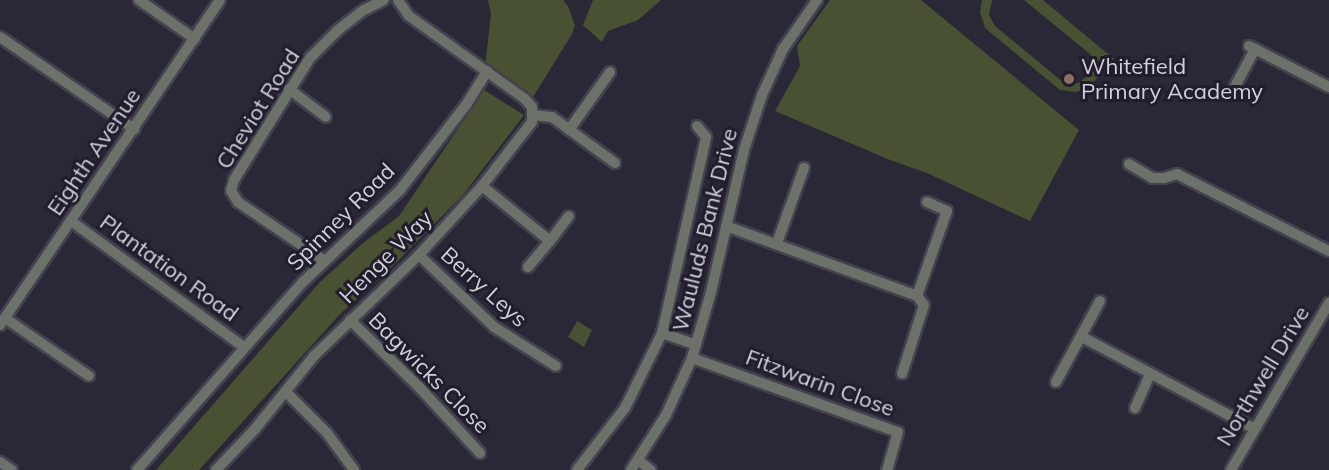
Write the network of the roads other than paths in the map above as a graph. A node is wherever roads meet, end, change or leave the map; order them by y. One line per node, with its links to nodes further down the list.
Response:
1 (139, 0): 7 (street)
2 (220, 0): 7 (street, Eighth Avenue)
3 (384, 0): 11 (street, Cheviot Road)
4 (398, 0): 8 (street)
5 (817, 0): 25 (street, Wauluds Bank Drive)
6 (0, 38): 16 (street)
7 (195, 39): 16 (street, Eighth Avenue)
8 (487, 71): 13 (street); 30 (street, Spinney Road)
9 (610, 72): 17 (street)
10 (1329, 87): 12 (street)
11 (289, 89): 14 (street); 30 (street, Cheviot Road)
12 (1232, 92)
13 (533, 115): 17 (street); 21 (street, Henge Way)
14 (326, 117)
15 (697, 126): 37 (street)
16 (134, 129): 24 (street, Eighth Avenue)
17 (570, 130): 18 (street)
18 (615, 163)
19 (1129, 164): 28 (street)
20 (804, 168): 27 (street)
21 (483, 186): 26 (street); 29 (street, Henge Way)
22 (927, 202): 32 (street)
23 (570, 216): 26 (street)
24 (71, 221): 36 (street, Eighth Avenue); 40 (street, Plantation Road)
25 (726, 226): 27 (street); 39 (street, Wauluds Bank Drive)
26 (550, 241): 31 (street)
27 (777, 243): 32 (street)
28 (1329, 251)
29 (419, 255): 35 (street, Henge Way); 42 (street, Berry Leys)
30 (325, 261): 40 (street, Spinney Road)
31 (528, 267)
32 (917, 296): 43 (street)
33 (1100, 301): 38 (street)
34 (1329, 303): 49 (street, Northwell Drive)
35 (350, 321): 47 (street, Henge Way); 50 (street, Bagwicks Close)
36 (3, 322): 45 (street)
37 (662, 333): 39 (street); 59 (street)
38 (1082, 337): 44 (street); 46 (street)
39 (696, 345): 41 (street, Wauluds Bank Drive)
40 (244, 347): 55 (street, Spinney Road)
41 (692, 358): 51 (street, Wauluds Bank Drive); 62 (street, Fitzwarin Close)
42 (556, 366)
43 (902, 374)
44 (1150, 374): 48 (street); 49 (street)
45 (89, 376)
46 (1056, 382)
47 (286, 392): 52 (street, Henge Way); 58 (street)
48 (1135, 408)
49 (1253, 428): 63 (street, Northwell Drive)
50 (480, 453)
51 (638, 460): 60 (street, Wauluds Bank Drive); 61 (street)
52 (224, 461): 56 (street, Henge Way); 57 (street)
53 (0, 462): 54 (street)
54 (12, 470)
55 (137, 470)
56 (216, 470)
57 (232, 470)
58 (354, 470)
59 (577, 470)
60 (631, 470)
61 (651, 470)
62 (886, 470)
63 (1231, 470)

